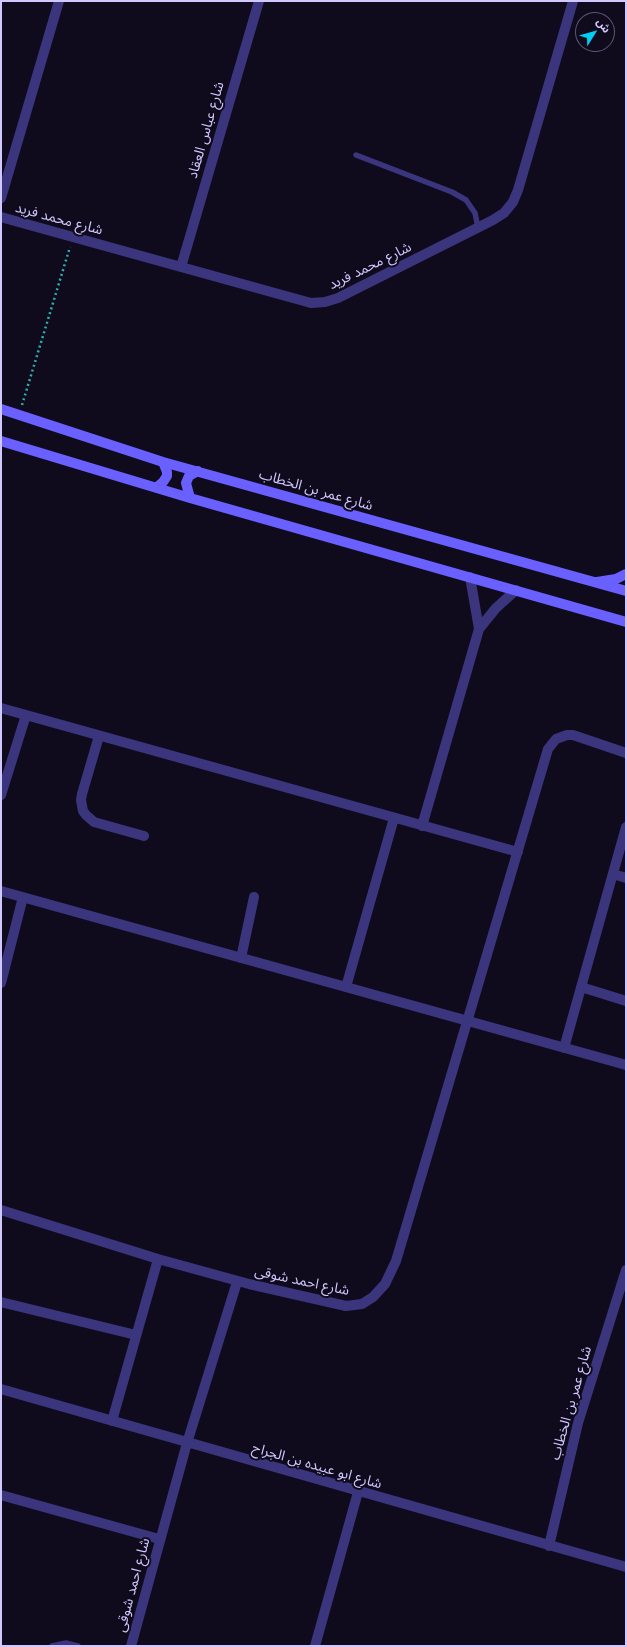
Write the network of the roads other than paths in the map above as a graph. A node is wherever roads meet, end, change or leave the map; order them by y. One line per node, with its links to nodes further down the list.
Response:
1 (59, 1): 5 (street)
2 (259, 1): 8 (street, شارع عباس العقاد)
3 (573, 1): 7 (street, شارع محمد فريد)
4 (356, 155): 7 (lane)
5 (1, 198)
6 (1, 217): 8 (street, شارع محمد فريد)
7 (478, 228): 8 (street, شارع محمد فريد)
8 (181, 267)
9 (1, 409): 11 (street, شارع عمر بن الخطاب)
10 (1, 442): 13 (street)
11 (163, 462): 12 (street, شارع عمر بن الخطاب); 13 (street)
12 (198, 470): 14 (street); 17 (street, شارع عمر بن الخطاب)
13 (157, 487): 14 (street)
14 (190, 498): 16 (street)
15 (626, 574): 17 (street)
16 (470, 577): 18 (street); 21 (street)
17 (594, 583): 19 (street, شارع عمر بن الخطاب)
18 (516, 590): 20 (street); 21 (street)
19 (626, 591)
20 (626, 622)
21 (479, 629): 28 (street)
22 (1, 708): 23 (street)
23 (26, 715): 24 (street); 26 (street)
24 (99, 736): 27 (street); 30 (street)
25 (626, 753): 31 (street, شارع احمد شوقى)
26 (1, 796)
27 (394, 818): 28 (street); 39 (street)
28 (422, 826): 31 (street)
29 (626, 827): 32 (street)
30 (144, 836)
31 (518, 852): 42 (street, شارع احمد شوقى)
32 (613, 874): 33 (street); 40 (street)
33 (626, 878)
34 (1, 891): 35 (street)
35 (23, 897): 37 (street); 38 (street)
36 (254, 897): 37 (street)
37 (241, 958): 39 (street)
38 (1, 984)
39 (346, 987): 42 (street)
40 (581, 987): 41 (street); 43 (street)
41 (626, 1001)
42 (468, 1021): 43 (street); 48 (street, شارع احمد شوقى)
43 (564, 1048): 44 (street)
44 (626, 1065)
45 (1, 1210): 46 (street)
46 (158, 1259): 48 (street); 50 (street)
47 (626, 1270): 57 (street, شارع عمر بن الخطاب)
48 (237, 1282): 53 (street, شارع احمد شوقى)
49 (1, 1302): 50 (street)
50 (136, 1335): 52 (street)
51 (1, 1389): 52 (street, شارع ابو عبيده بن الجراح)
52 (112, 1421): 53 (street, شارع ابو عبيده بن الجراح)
53 (187, 1443): 54 (street, شارع ابو عبيده بن الجراح); 56 (street, شارع احمد شوقى)
54 (358, 1492): 57 (street, شارع ابو عبيده بن الجراح); 62 (street)
55 (1, 1495): 56 (street)
56 (159, 1539): 61 (street, شارع احمد شوقى)
57 (549, 1546): 58 (street, شارع ابو عبيده بن الجراح)
58 (626, 1567)
59 (52, 1646): 60 (lane)
60 (78, 1646)
61 (131, 1646)
62 (315, 1646)

